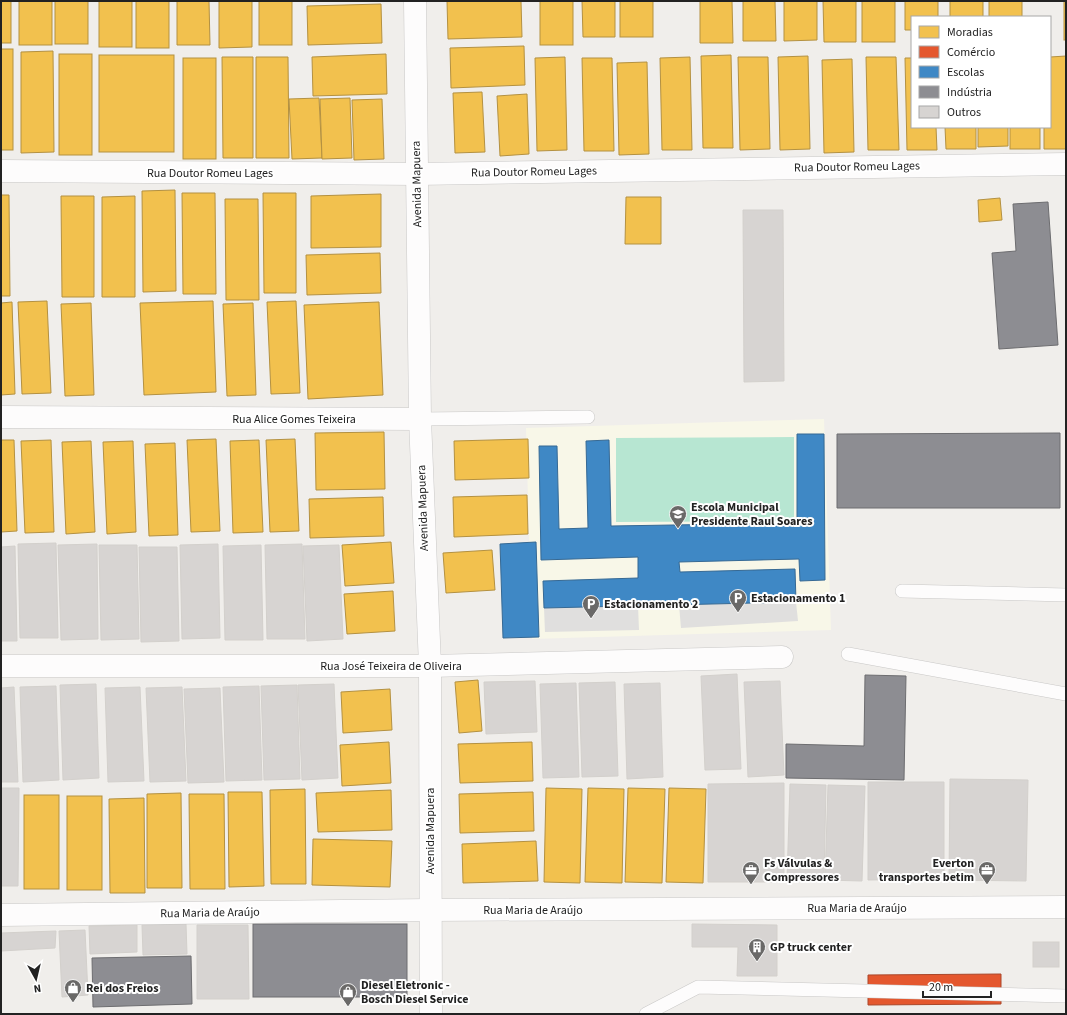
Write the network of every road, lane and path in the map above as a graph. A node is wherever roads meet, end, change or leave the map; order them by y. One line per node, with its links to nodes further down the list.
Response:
1 (415, 1): 4 (street, Avenida Mapuera)
2 (1066, 164): 4 (street, Rua Doutor Romeu Lages)
3 (1, 171): 4 (street, Rua Doutor Romeu Lages)
4 (417, 174): 7 (street, Avenida Mapuera)
5 (588, 417): 7 (lane, Rua Alice Gomes Teixeira)
6 (1, 418): 7 (street, Rua Alice Gomes Teixeira)
7 (420, 419): 13 (street, Avenida Mapuera)
8 (902, 591): 9 (lane)
9 (1066, 595)
10 (848, 654): 14 (lane)
11 (782, 657): 13 (street, Rua José Teixeira de Oliveira)
12 (1, 666): 13 (street, Rua José Teixeira de Oliveira)
13 (430, 666): 16 (street, Avenida Mapuera)
14 (1066, 694)
15 (1066, 907): 16 (street, Rua Maria de Araújo)
16 (429, 910): 17 (street, Rua Maria de Araújo); 19 (street, Avenida Mapuera)
17 (1, 915)
18 (1066, 996): 20 (lane)
19 (431, 1014)
20 (646, 1014)

